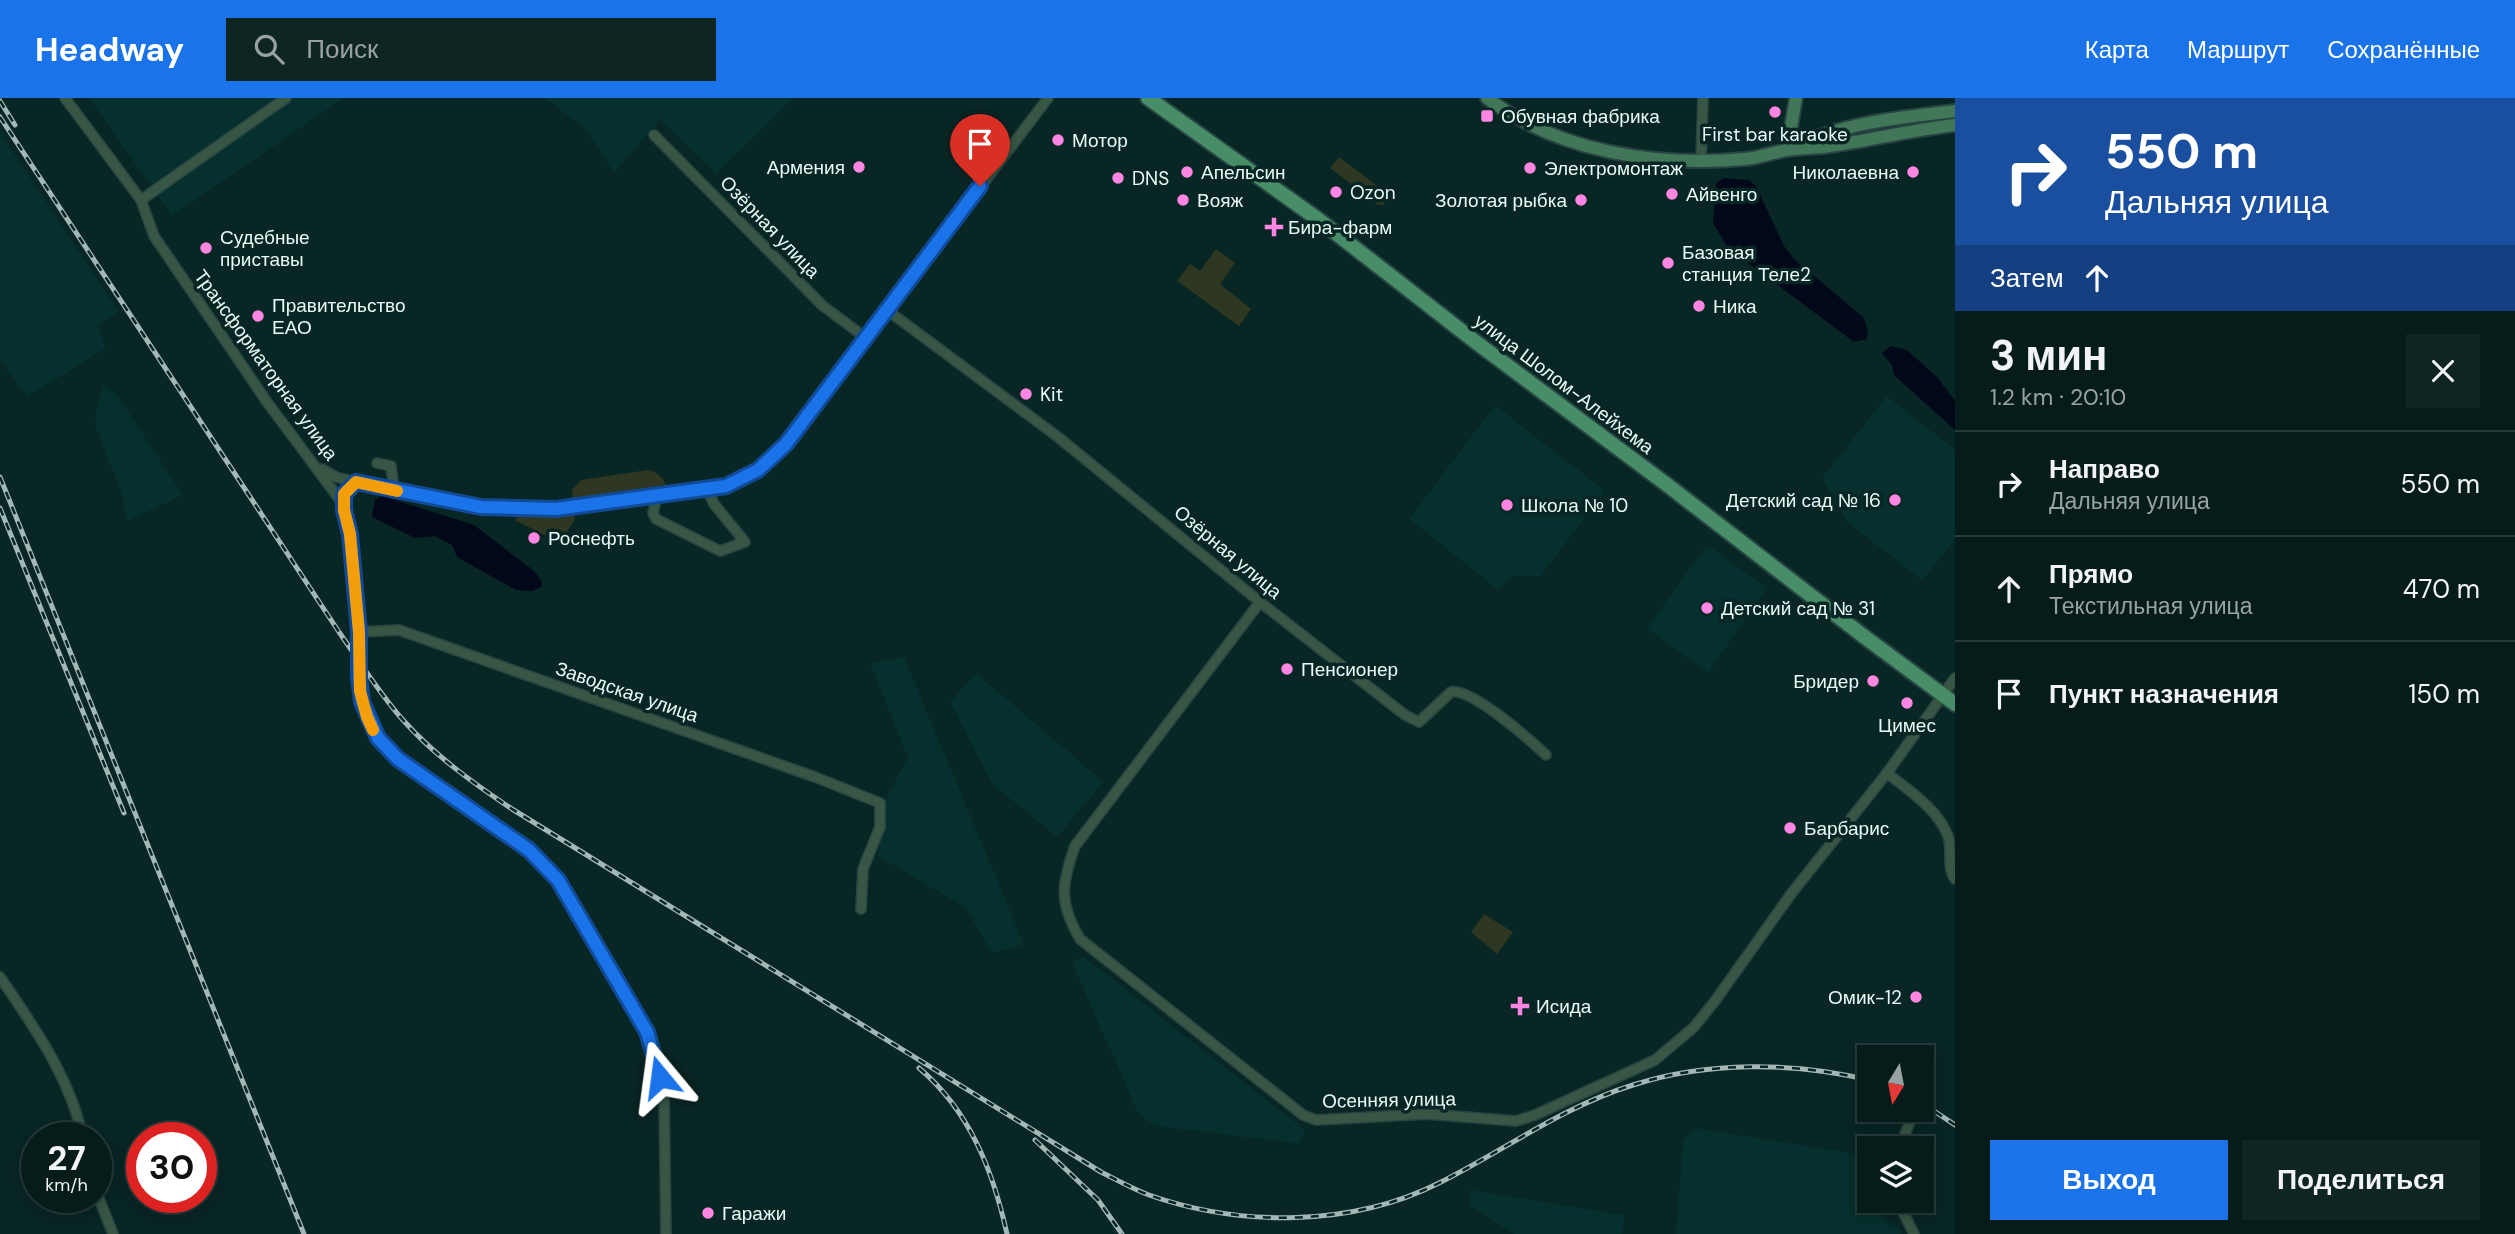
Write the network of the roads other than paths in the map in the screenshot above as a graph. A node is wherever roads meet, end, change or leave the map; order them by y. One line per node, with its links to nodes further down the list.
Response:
1 (65, 98): 13 (street, Трансформаторная улица)
2 (286, 98): 13 (street)
3 (1048, 98): 14 (street)
4 (1148, 98): 26 (main road, улица Шолом-Алейхема)
5 (1487, 98): 12 (main road)
6 (1703, 98): 12 (street)
7 (1796, 98): 11 (main road)
8 (1955, 111): 11 (main road)
9 (1955, 125): 11 (main road)
10 (654, 135): 15 (street, Озёрная улица)
11 (1787, 150): 12 (main road)
12 (1701, 161)
13 (141, 200): 16 (street, Трансформаторная улица)
14 (887, 310): 15 (street); 23 (street, Озёрная улица)
15 (866, 338): 19 (street)
16 (309, 456): 18 (street); 22 (street, Трансформаторная улица)
17 (377, 463): 20 (street)
18 (356, 482): 20 (street); 22 (street)
19 (707, 489): 21 (street); 21 (street)
20 (394, 490): 21 (street)
21 (657, 496)
22 (344, 510): 24 (street, Трансформаторная улица)
23 (1260, 602): 27 (street, Озёрная улица); 28 (street, Осенняя улица)
24 (359, 632): 30 (street, Заводская улица); 36 (street, Трансформаторная улица)
25 (1955, 678): 26 (street, Осенняя улица)
26 (1949, 699): 28 (street, Осенняя улица)
27 (1546, 755)
28 (1887, 772): 29 (street)
29 (1955, 879)
30 (861, 908)
31 (0, 976): 32 (street)
32 (79, 1122)
33 (105, 1213): 35 (street)
34 (1904, 1213): 37 (street)
35 (113, 1234)
36 (666, 1234)
37 (1914, 1234)

